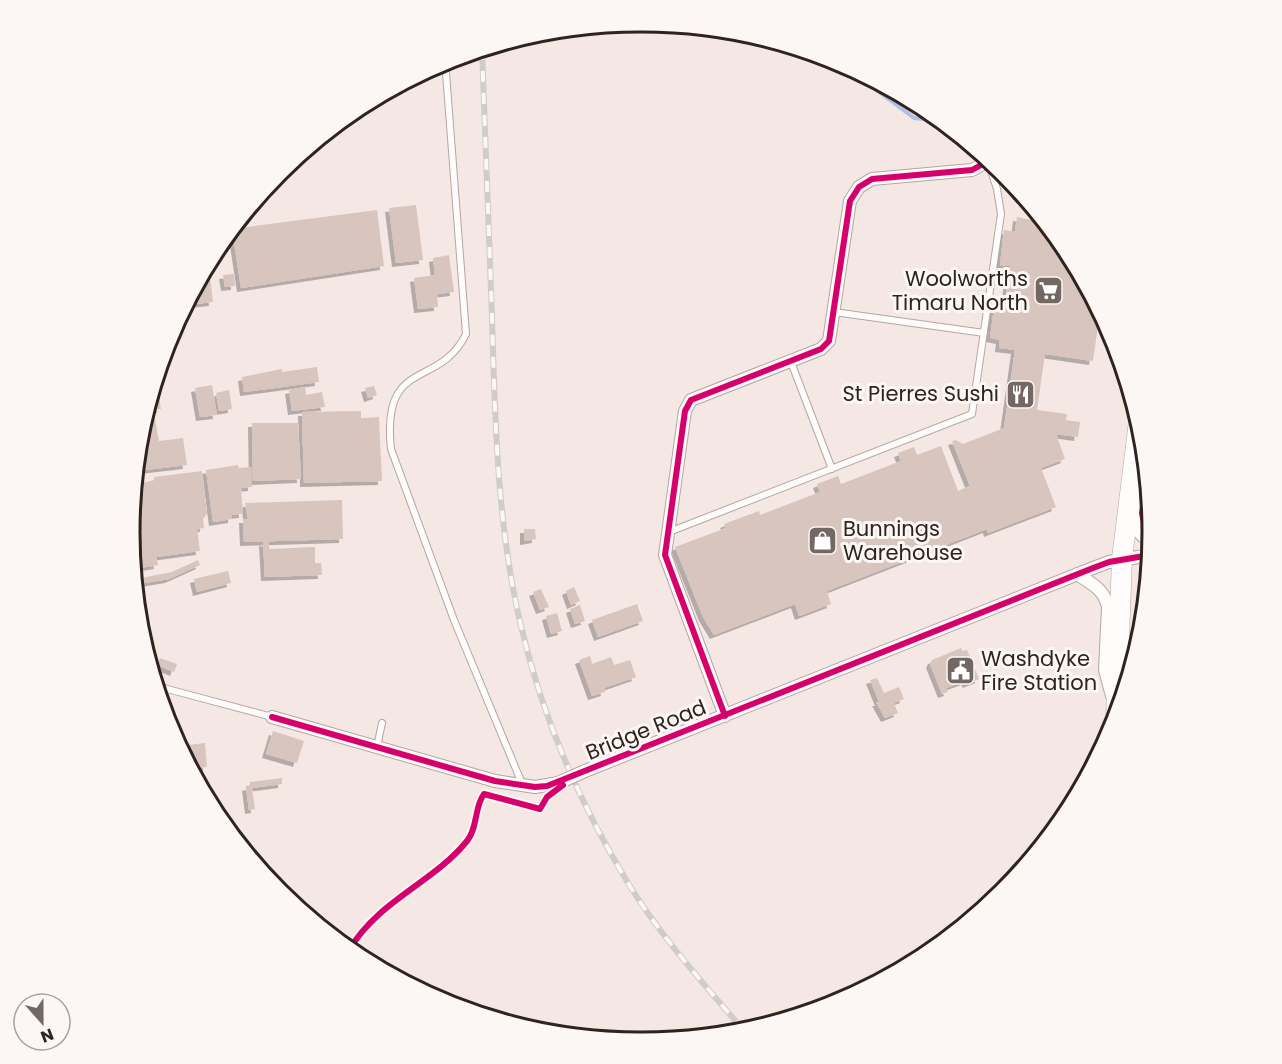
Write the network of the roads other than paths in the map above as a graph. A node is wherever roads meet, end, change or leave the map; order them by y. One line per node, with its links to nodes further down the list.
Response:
1 (446, 71): 22 (lane)
2 (981, 165): 4 (street)
3 (993, 177): 5 (lane)
4 (834, 312): 5 (lane); 6 (street)
5 (984, 333): 8 (lane)
6 (790, 362): 8 (lane); 10 (street)
7 (1135, 452): 9 (highway)
8 (832, 469): 10 (lane)
9 (1127, 506): 11 (street); 13 (highway)
10 (668, 533): 18 (street)
11 (1142, 535)
12 (1141, 556): 13 (street, Bridge Road)
13 (1122, 559): 14 (street, Bridge Road); 15 (highway)
14 (1077, 574): 17 (street); 18 (street, Bridge Road)
15 (1117, 686)
16 (166, 689): 19 (lane)
17 (1112, 700)
18 (725, 716): 22 (street, Bridge Road, bridge)
19 (272, 717): 21 (street, Bridge Road)
20 (382, 723): 21 (lane)
21 (377, 748): 22 (street, Bridge Road)
22 (523, 786)

